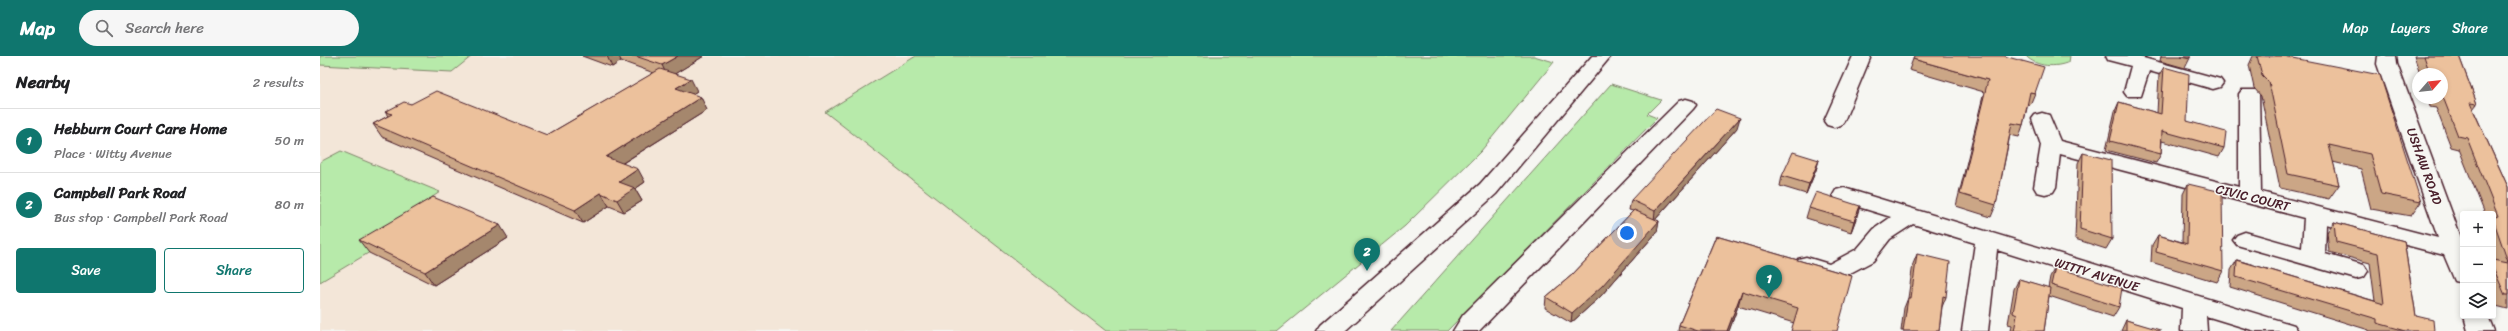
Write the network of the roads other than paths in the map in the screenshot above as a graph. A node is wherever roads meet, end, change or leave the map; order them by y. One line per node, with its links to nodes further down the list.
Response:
1 (1602, 56): 27 (street)
2 (1862, 56): 11 (street)
3 (2114, 56): 5 (street)
4 (2387, 56): 20 (street, USHAW ROAD)
5 (2141, 65): 6 (street); 7 (street)
6 (2213, 83)
7 (2134, 92)
8 (2249, 94): 15 (street)
9 (1686, 105): 28 (street)
10 (2042, 119): 12 (street)
11 (1834, 121)
12 (2050, 145): 13 (street); 15 (street, CIVIC COURT)
13 (2046, 187)
14 (1844, 195): 17 (street, WITTY AVENUE)
15 (2250, 197): 16 (street, CIVIC COURT)
16 (2315, 213): 20 (street, CIVIC COURT); 21 (street)
17 (1910, 216): 18 (street, WITTY AVENUE); 22 (street)
18 (1987, 240): 25 (street, WITTY AVENUE); 29 (street)
19 (2245, 240): 21 (street)
20 (2455, 250): 23 (street, USHAW ROAD)
21 (2313, 258): 24 (street)
22 (1786, 259)
23 (2460, 266)
24 (2356, 270)
25 (2194, 304): 30 (street); 31 (street, WITTY AVENUE)
26 (2477, 319): 32 (street)
27 (1329, 331)
28 (1466, 331)
29 (1975, 331)
30 (2194, 331)
31 (2285, 331)
32 (2481, 331)

